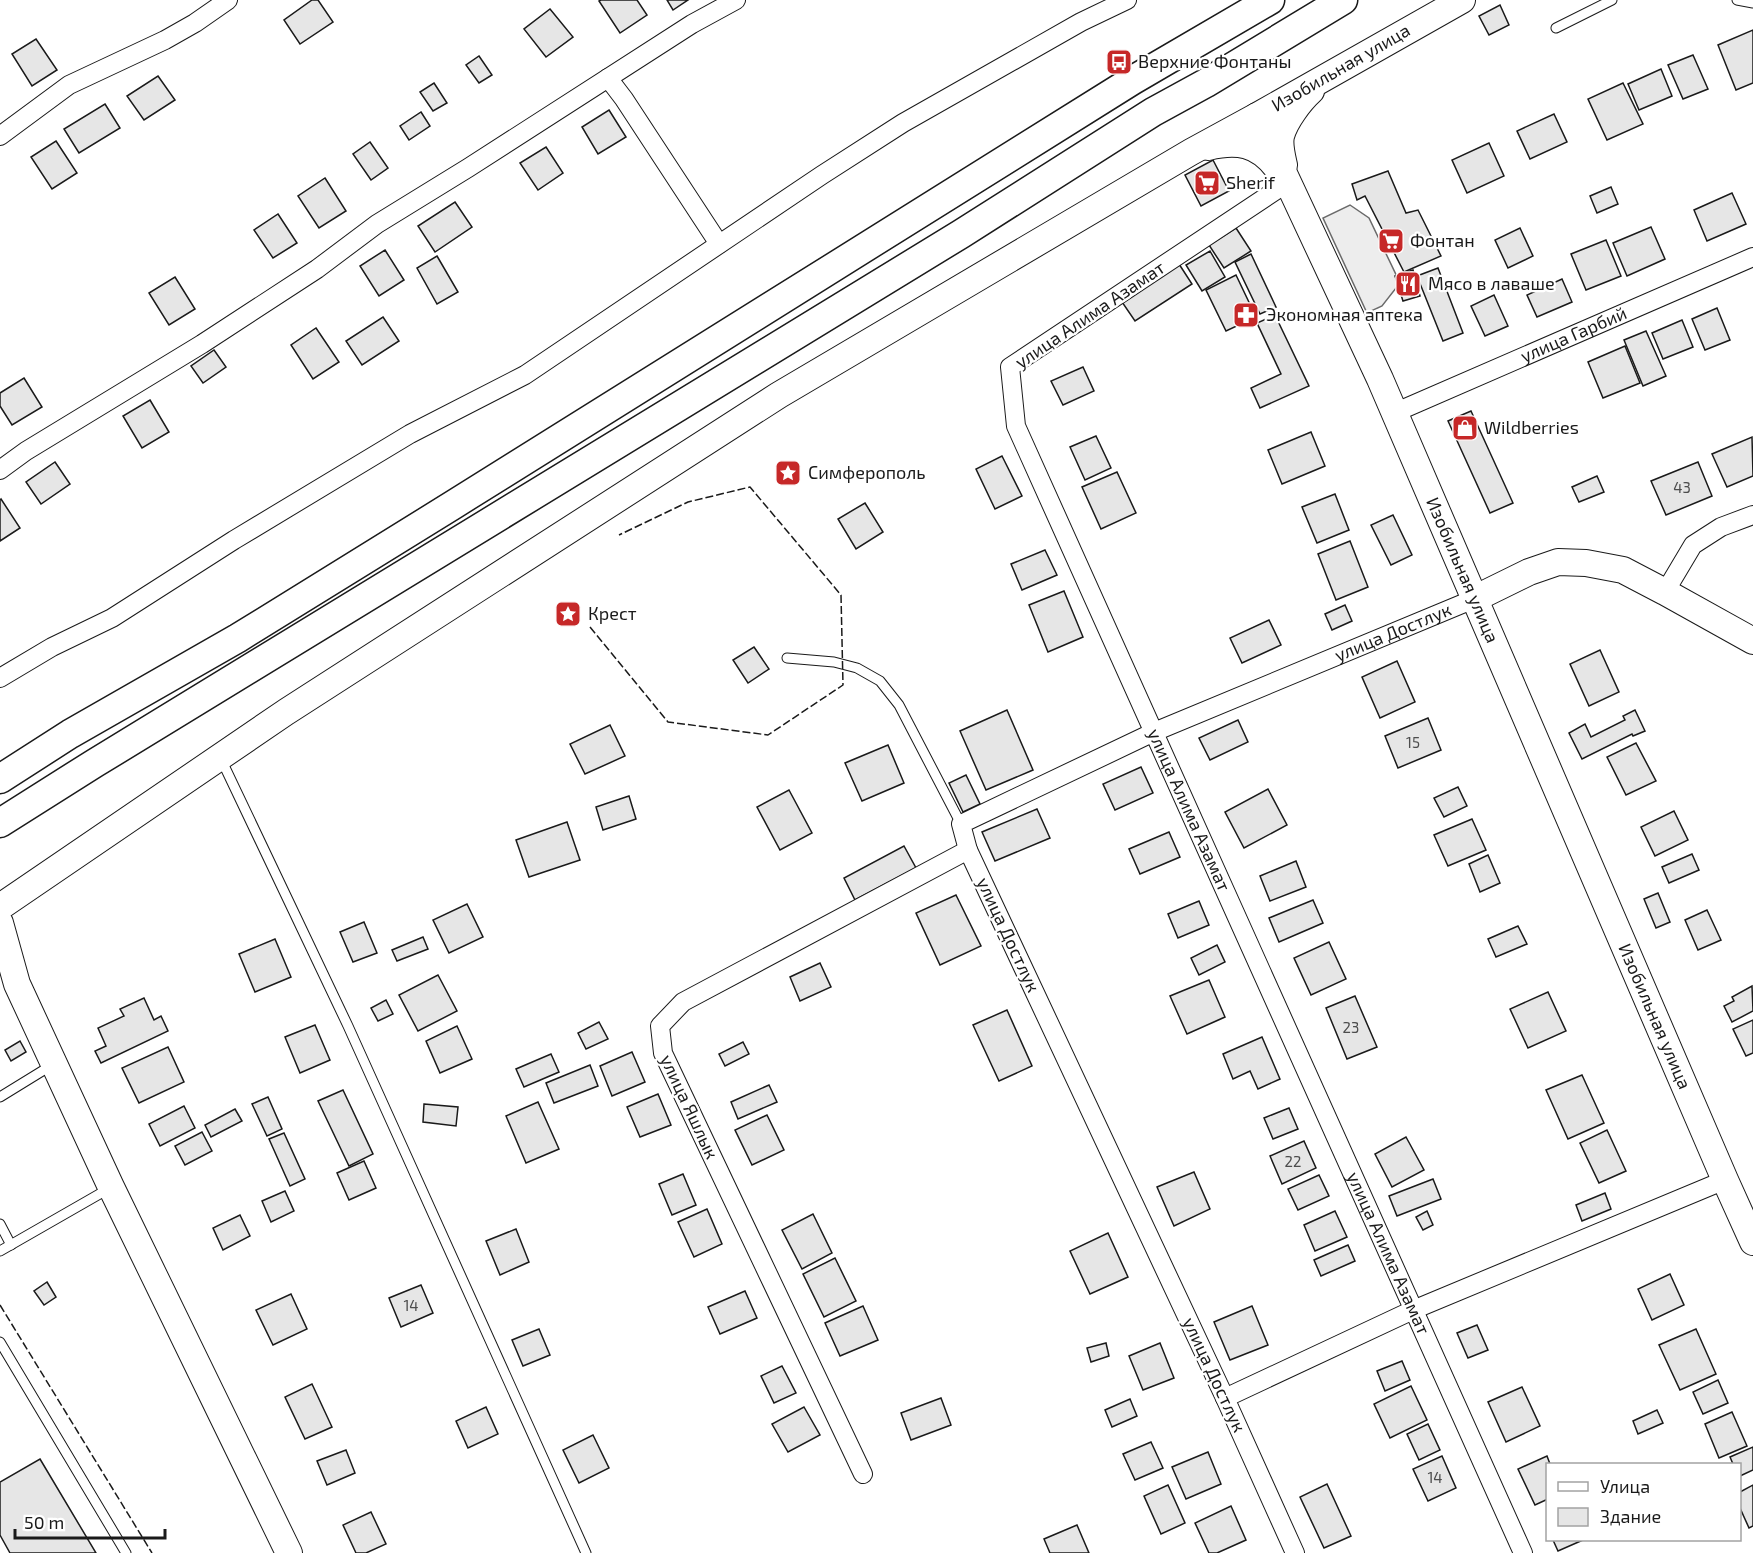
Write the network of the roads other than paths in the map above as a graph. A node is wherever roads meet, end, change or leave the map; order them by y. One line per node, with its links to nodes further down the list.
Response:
1 (228, 0): 14 (street)
2 (736, 0): 12 (street)
3 (1127, 0): 17 (street)
4 (1270, 0): 29 (main road)
5 (1343, 0): 30 (main road)
6 (1462, 0): 11 (main road, Изобильная улица)
7 (1612, 0): 10 (lane)
8 (1737, 0): 9 (lane)
9 (1753, 3)
10 (1557, 28)
11 (1334, 72): 13 (main road, Изобильная улица); 16 (main road)
12 (608, 78): 17 (street); 20 (street)
13 (1257, 116): 15 (main road); 16 (main road, Изобильная улица)
14 (0, 136)
15 (1194, 150): 16 (main road); 28 (main road)
16 (1287, 183): 19 (main road, Изобильная улица); 27 (street, улица Алима Азамат)
17 (719, 244): 26 (street)
18 (1753, 257): 19 (street, улица Гарбий)
19 (1395, 413): 23 (main road, Изобильная улица)
20 (0, 470)
21 (1753, 515): 22 (street)
22 (1665, 592): 23 (main road); 24 (main road)
23 (1474, 599): 27 (street, улица Достлук); 37 (main road, Изобильная улица)
24 (1753, 641)
25 (787, 658): 31 (lane)
26 (0, 678)
27 (1154, 732): 31 (street, улица Достлук); 43 (street, улица Алима Азамат)
28 (220, 757): 33 (main road); 49 (lane)
29 (0, 779)
30 (0, 823)
31 (961, 824): 32 (street, улица Достлук)
32 (968, 850): 45 (street, улица Достлук); 46 (street, улица Яшлык)
33 (0, 907)
34 (0, 923): 35 (main road)
35 (54, 1064): 36 (lane); 38 (main road)
36 (0, 1096)
37 (1725, 1180): 40 (main road, Изобильная улица); 43 (street)
38 (111, 1187): 41 (lane); 48 (main road)
39 (0, 1224): 41 (lane)
40 (1753, 1242)
41 (11, 1245): 42 (lane)
42 (0, 1251)
43 (1413, 1310): 45 (street); 51 (street, улица Алима Азамат)
44 (0, 1342): 47 (lane)
45 (1225, 1398): 50 (street, улица Достлук)
46 (863, 1474)
47 (126, 1553)
48 (289, 1553)
49 (586, 1553)
50 (1295, 1553)
51 (1522, 1553)

